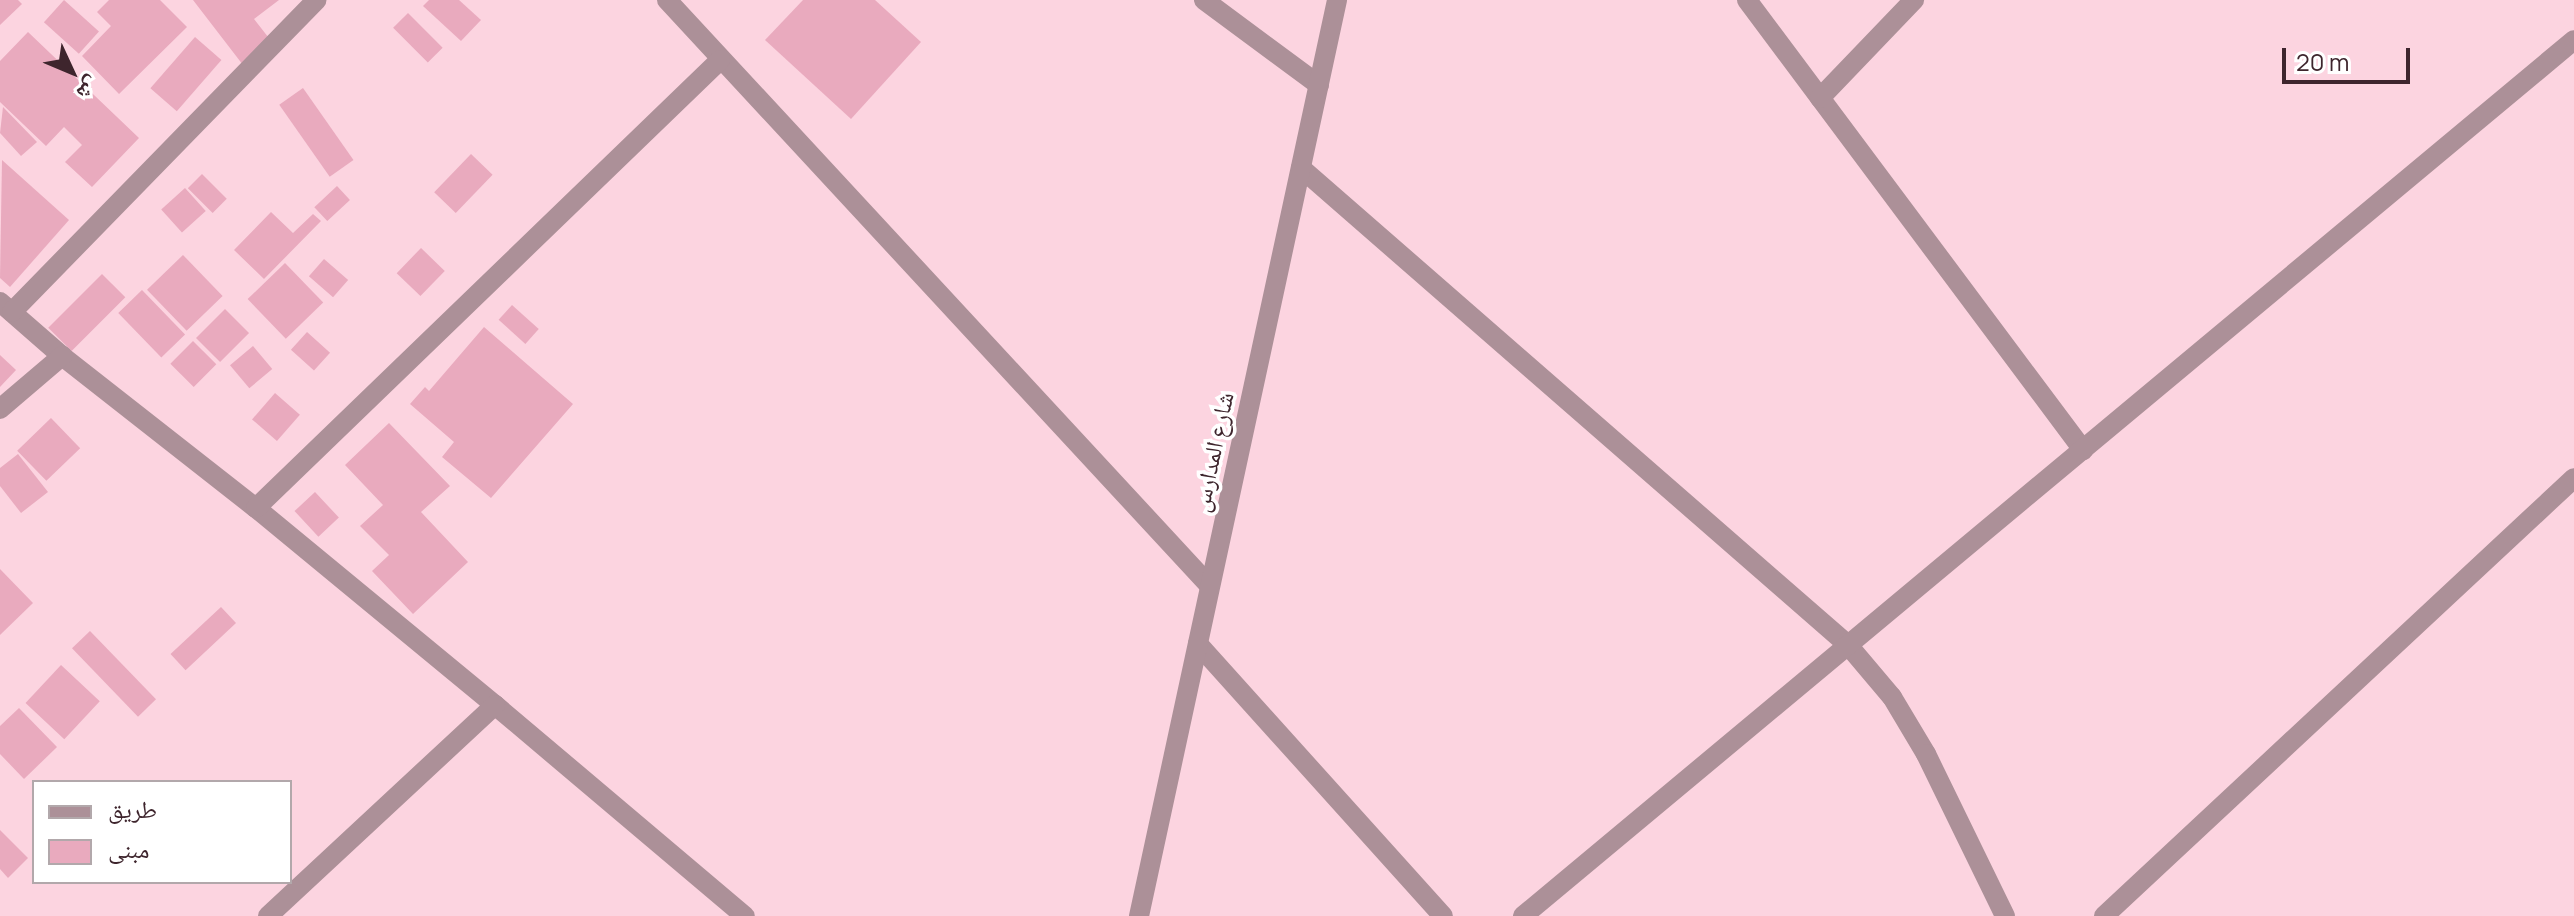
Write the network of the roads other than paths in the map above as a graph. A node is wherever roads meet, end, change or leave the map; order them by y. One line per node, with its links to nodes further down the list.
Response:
1 (317, 0): 12 (street)
2 (667, 0): 8 (street)
3 (1204, 0): 9 (street)
4 (1337, 0): 9 (street, شارع المدارس)
5 (1747, 0): 10 (street)
6 (1914, 0): 10 (street)
7 (2574, 40): 15 (street)
8 (720, 60): 17 (street); 18 (street)
9 (1319, 85): 11 (street, شارع المدارس)
10 (1820, 98): 15 (street)
11 (1301, 168): 18 (street, شارع المدارس); 20 (street)
12 (6, 307): 13 (street)
13 (62, 356): 14 (street); 17 (street)
14 (0, 409)
15 (2083, 450): 20 (street)
16 (2574, 478): 28 (street)
17 (256, 508): 21 (street)
18 (1209, 585): 19 (street, شارع المدارس)
19 (1198, 644): 24 (street, شارع المدارس); 25 (street)
20 (1848, 645): 26 (street); 27 (street)
21 (495, 705): 22 (street); 23 (street)
22 (268, 916)
23 (745, 916)
24 (1139, 916)
25 (1443, 916)
26 (1523, 916)
27 (2005, 916)
28 (2104, 916)

